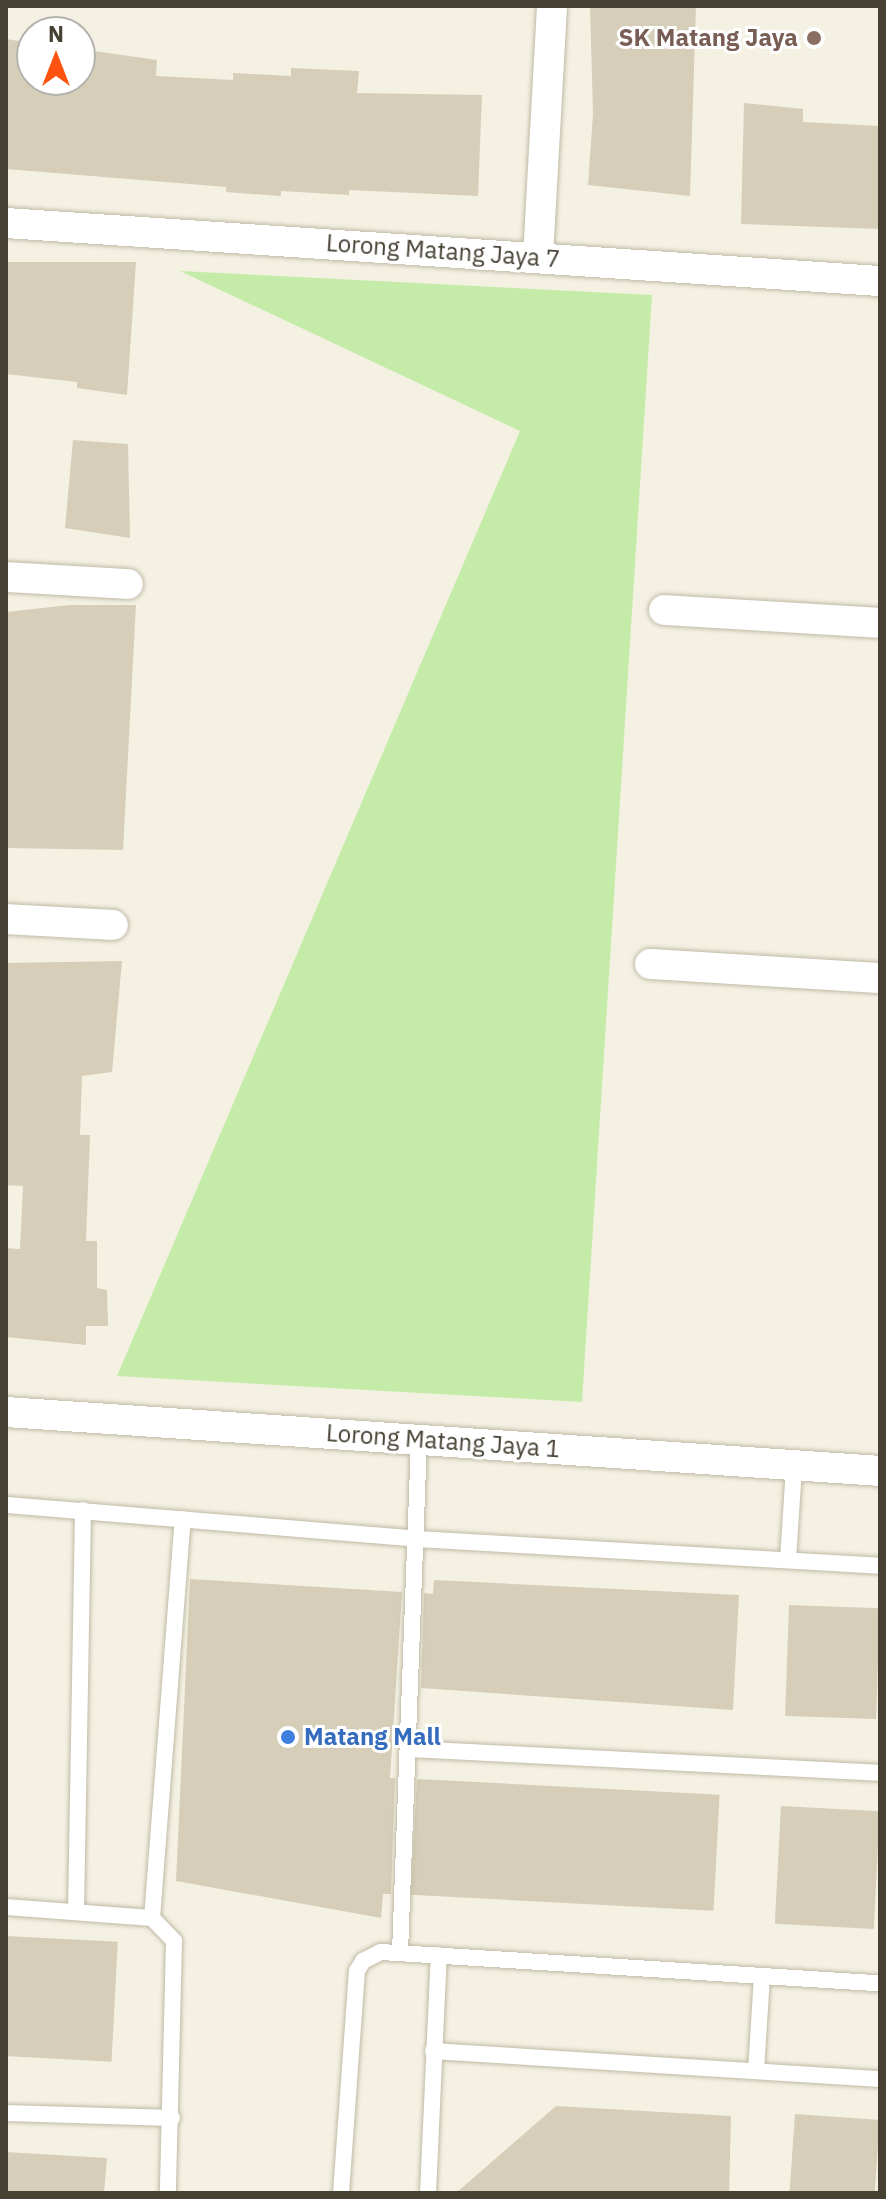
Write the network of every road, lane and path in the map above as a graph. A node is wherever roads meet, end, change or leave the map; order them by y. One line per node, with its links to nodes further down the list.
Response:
1 (552, 6): 3 (street)
2 (6, 223): 3 (street, Lorong Matang Jaya 7)
3 (538, 257): 4 (street, Lorong Matang Jaya 7)
4 (880, 281)
5 (6, 577): 6 (street)
6 (128, 584)
7 (664, 610): 8 (street)
8 (880, 623)
9 (6, 919): 10 (street)
10 (113, 925)
11 (650, 964): 12 (street)
12 (880, 978)
13 (6, 1412): 14 (street, Lorong Matang Jaya 1)
14 (419, 1439): 15 (street, Lorong Matang Jaya 1); 20 (lane)
15 (794, 1466): 16 (street, Lorong Matang Jaya 1); 21 (lane)
16 (880, 1471)
17 (6, 1505): 18 (lane)
18 (83, 1510): 19 (lane); 26 (lane)
19 (183, 1519): 20 (lane); 27 (lane)
20 (416, 1539): 21 (lane); 23 (lane)
21 (788, 1560): 22 (lane)
22 (880, 1566)
23 (408, 1749): 24 (lane); 28 (lane)
24 (880, 1773)
25 (6, 1907): 26 (lane)
26 (76, 1912): 27 (lane)
27 (152, 1918): 36 (lane)
28 (400, 1953): 29 (lane); 38 (lane)
29 (439, 1955): 30 (lane); 32 (lane)
30 (762, 1976): 31 (lane); 33 (lane)
31 (880, 1983)
32 (433, 2051): 33 (lane); 39 (lane)
33 (756, 2071): 34 (lane)
34 (880, 2079)
35 (6, 2113): 36 (lane)
36 (172, 2118): 37 (lane)
37 (168, 2193)
38 (341, 2193)
39 (428, 2193)

